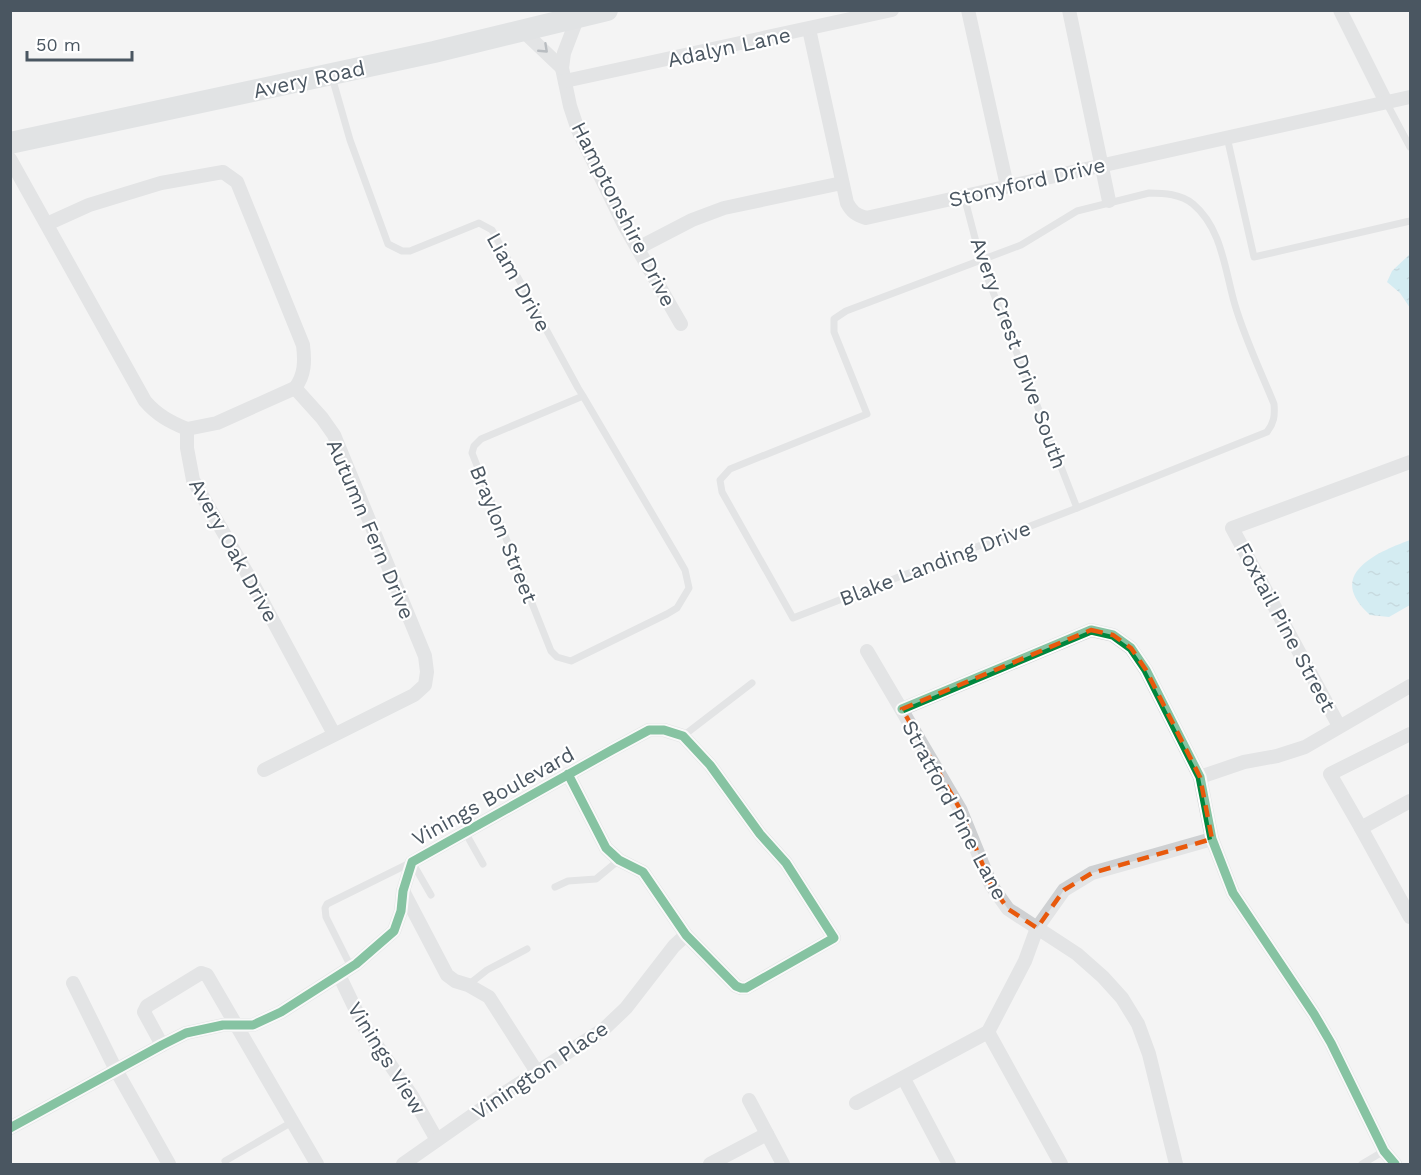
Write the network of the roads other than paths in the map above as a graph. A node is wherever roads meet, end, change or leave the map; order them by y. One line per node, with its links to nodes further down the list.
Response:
1 (607, 10): 6 (main road, Avery Road)
2 (892, 10): 7 (street, Adalyn Lane)
3 (968, 10): 19 (street)
4 (1069, 10): 17 (street)
5 (1340, 10): 12 (street)
6 (577, 18): 8 (main road, Avery Road); 10 (street, Hamptonshire Drive)
7 (809, 29): 10 (street, Adalyn Lane); 18 (street, Stonyford Drive)
8 (523, 31): 9 (main road, Avery Road); 10 (street, one-way to 10)
9 (332, 74): 14 (main road, Avery Road); 28 (lane, Liam Drive)
10 (564, 75): 24 (street, Hamptonshire Drive)
11 (1410, 97): 12 (street, Stonyford Drive)
12 (1386, 102): 13 (street, Stonyford Drive); 15 (lane)
13 (1227, 137): 17 (street, Stonyford Drive); 22 (lane)
14 (10, 143)
15 (1410, 147)
16 (10, 159): 23 (street)
17 (1101, 165): 19 (street, Stonyford Drive); 21 (street)
18 (843, 183): 20 (street, Stonyford Drive); 24 (street)
19 (1007, 186): 20 (street, Stonyford Drive)
20 (964, 196): 25 (lane, Avery Crest Drive South)
21 (1110, 201): 25 (lane); 31 (lane, Blake Landing Drive)
22 (1410, 221)
23 (47, 224): 27 (street); 29 (street)
24 (638, 249): 26 (street, Hamptonshire Drive)
25 (981, 261): 31 (lane, Avery Crest Drive South); 31 (lane, Blake Landing Drive)
26 (681, 324)
27 (295, 388): 29 (street); 38 (street, Autumn Fern Drive)
28 (583, 396): 33 (lane, Braylon Street); 33 (lane, Liam Drive)
29 (187, 429): 38 (street, Avery Oak Drive)
30 (1410, 462): 37 (street, Foxtail Pine Street)
31 (1077, 508)
32 (867, 651): 36 (street, Stratford Pine Lane)
33 (566, 660)
34 (752, 683): 40 (lane)
35 (1410, 686): 37 (street)
36 (902, 709): 43 (street); 55 (street, Stratford Pine Lane)
37 (1339, 726): 43 (street)
38 (334, 734): 41 (street)
39 (1410, 734): 45 (street)
40 (683, 736): 42 (street, Vinings Boulevard); 56 (street)
41 (264, 770)
42 (567, 774): 46 (street, Vinings Boulevard); 48 (street)
43 (1200, 777): 47 (street)
44 (1410, 801): 45 (street)
45 (1361, 828): 54 (street)
46 (465, 832): 49 (street, Vinings Boulevard); 50 (lane)
47 (1212, 839): 55 (street); 74 (street)
48 (619, 860): 51 (lane); 56 (street)
49 (411, 862): 52 (street, Vinings Boulevard); 53 (lane); 58 (lane)
50 (483, 864)
51 (555, 887)
52 (403, 891): 58 (street, Vinings Boulevard); 61 (street)
53 (431, 895)
54 (1410, 917)
55 (1037, 928): 63 (street); 83 (street, Stratford Pine Lane)
56 (686, 935): 66 (street, Vinington Place)
57 (527, 949): 61 (lane)
58 (351, 967): 59 (street, Vinings Boulevard)
59 (339, 975): 62 (street, Vinings Boulevard); 73 (street, Vinings View)
60 (73, 983): 65 (street)
61 (468, 985): 66 (street)
62 (237, 1025): 64 (street, Vinings Boulevard); 64 (street); 70 (street)
63 (988, 1032): 67 (street); 82 (street)
64 (162, 1045): 65 (street, Vinings Boulevard)
65 (116, 1070): 71 (street, Vinings Boulevard); 76 (street)
66 (537, 1072): 73 (street, Vinington Place)
67 (903, 1078): 69 (street); 81 (street)
68 (749, 1101): 72 (street)
69 (856, 1103)
70 (292, 1122): 75 (lane); 77 (street)
71 (10, 1128)
72 (767, 1134): 79 (street); 80 (street)
73 (437, 1140): 78 (street, Vinington Place)
74 (1384, 1151): 84 (lane); 85 (street)
75 (225, 1161)
76 (169, 1164)
77 (317, 1164)
78 (403, 1164)
79 (710, 1164)
80 (783, 1164)
81 (949, 1164)
82 (1061, 1164)
83 (1176, 1164)
84 (1362, 1164)
85 (1395, 1164)

